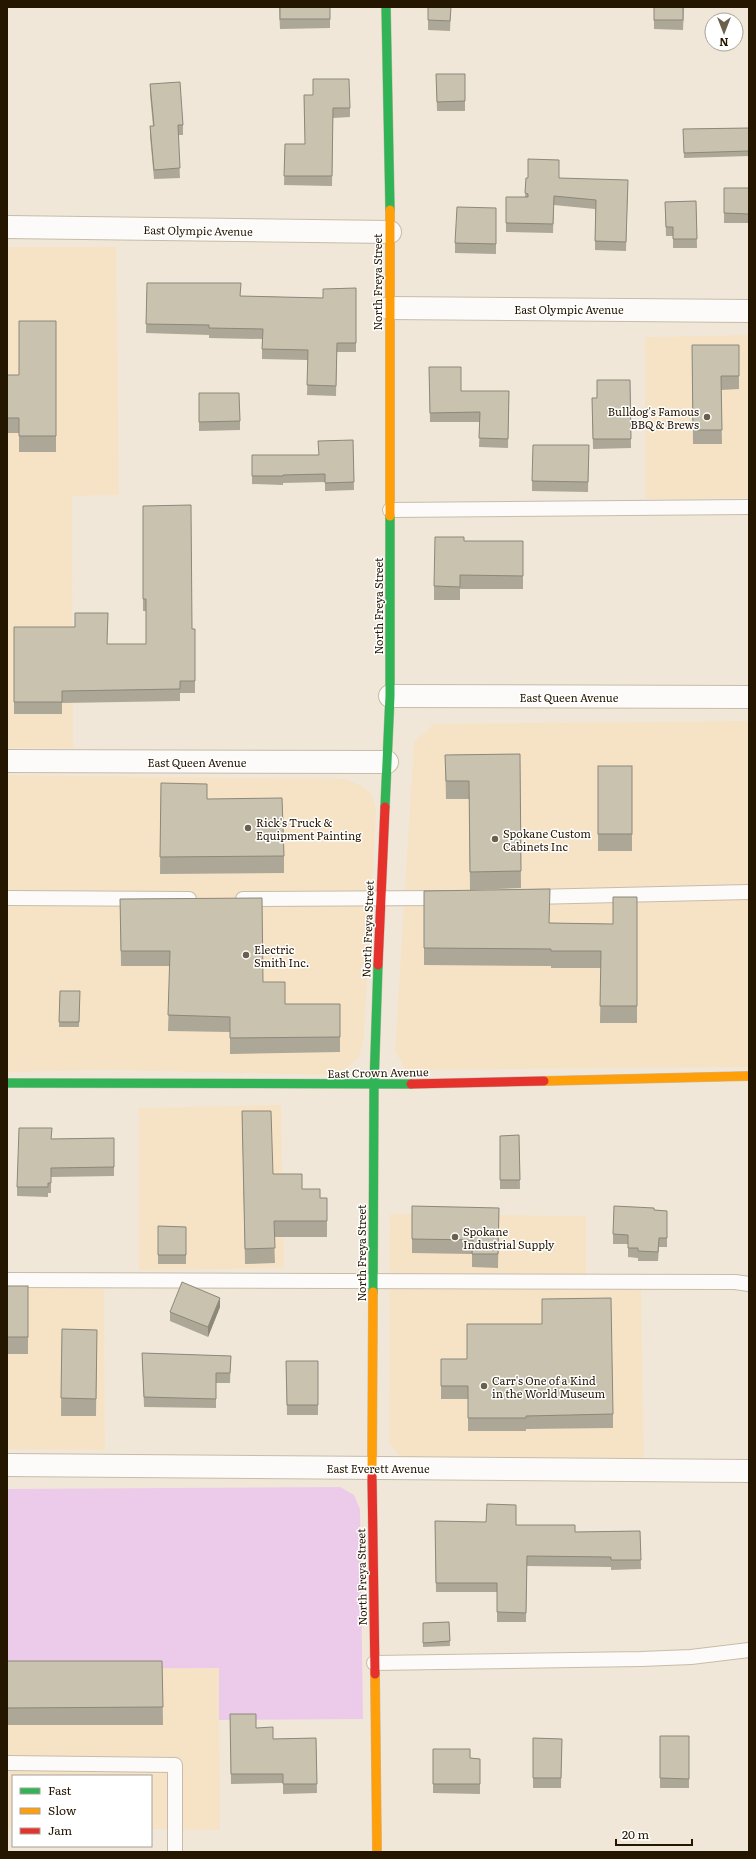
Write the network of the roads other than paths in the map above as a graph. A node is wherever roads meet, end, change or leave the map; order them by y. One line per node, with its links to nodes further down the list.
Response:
1 (386, 7): 3 (street, North Freya Street)
2 (7, 227): 3 (street, East Olympic Avenue)
3 (390, 232): 4 (street, North Freya Street)
4 (389, 308): 5 (street, East Olympic Avenue); 7 (street, North Freya Street)
5 (749, 311)
6 (749, 507): 7 (lane)
7 (390, 510): 8 (street, North Freya Street)
8 (390, 696): 9 (street, East Queen Avenue); 11 (street, North Freya Street)
9 (749, 697)
10 (7, 761): 11 (street, East Queen Avenue)
11 (387, 762): 18 (street, North Freya Street)
12 (749, 892): 13 (lane)
13 (521, 897)
14 (7, 898): 16 (lane)
15 (458, 898): 18 (lane)
16 (205, 899)
17 (229, 899): 18 (lane)
18 (380, 900): 21 (street, North Freya Street)
19 (749, 1076): 21 (street, East Crown Avenue)
20 (7, 1083): 21 (street, East Crown Avenue)
21 (374, 1085): 23 (street, North Freya Street)
22 (7, 1280): 23 (lane)
23 (373, 1280): 24 (lane); 26 (street, North Freya Street)
24 (749, 1284)
25 (7, 1464): 26 (street, East Everett Avenue)
26 (372, 1468): 27 (street, East Everett Avenue); 29 (street, North Freya Street)
27 (749, 1471)
28 (749, 1650): 29 (lane)
29 (374, 1664): 32 (street, North Freya Street)
30 (7, 1763): 31 (lane)
31 (175, 1852)
32 (377, 1852)

